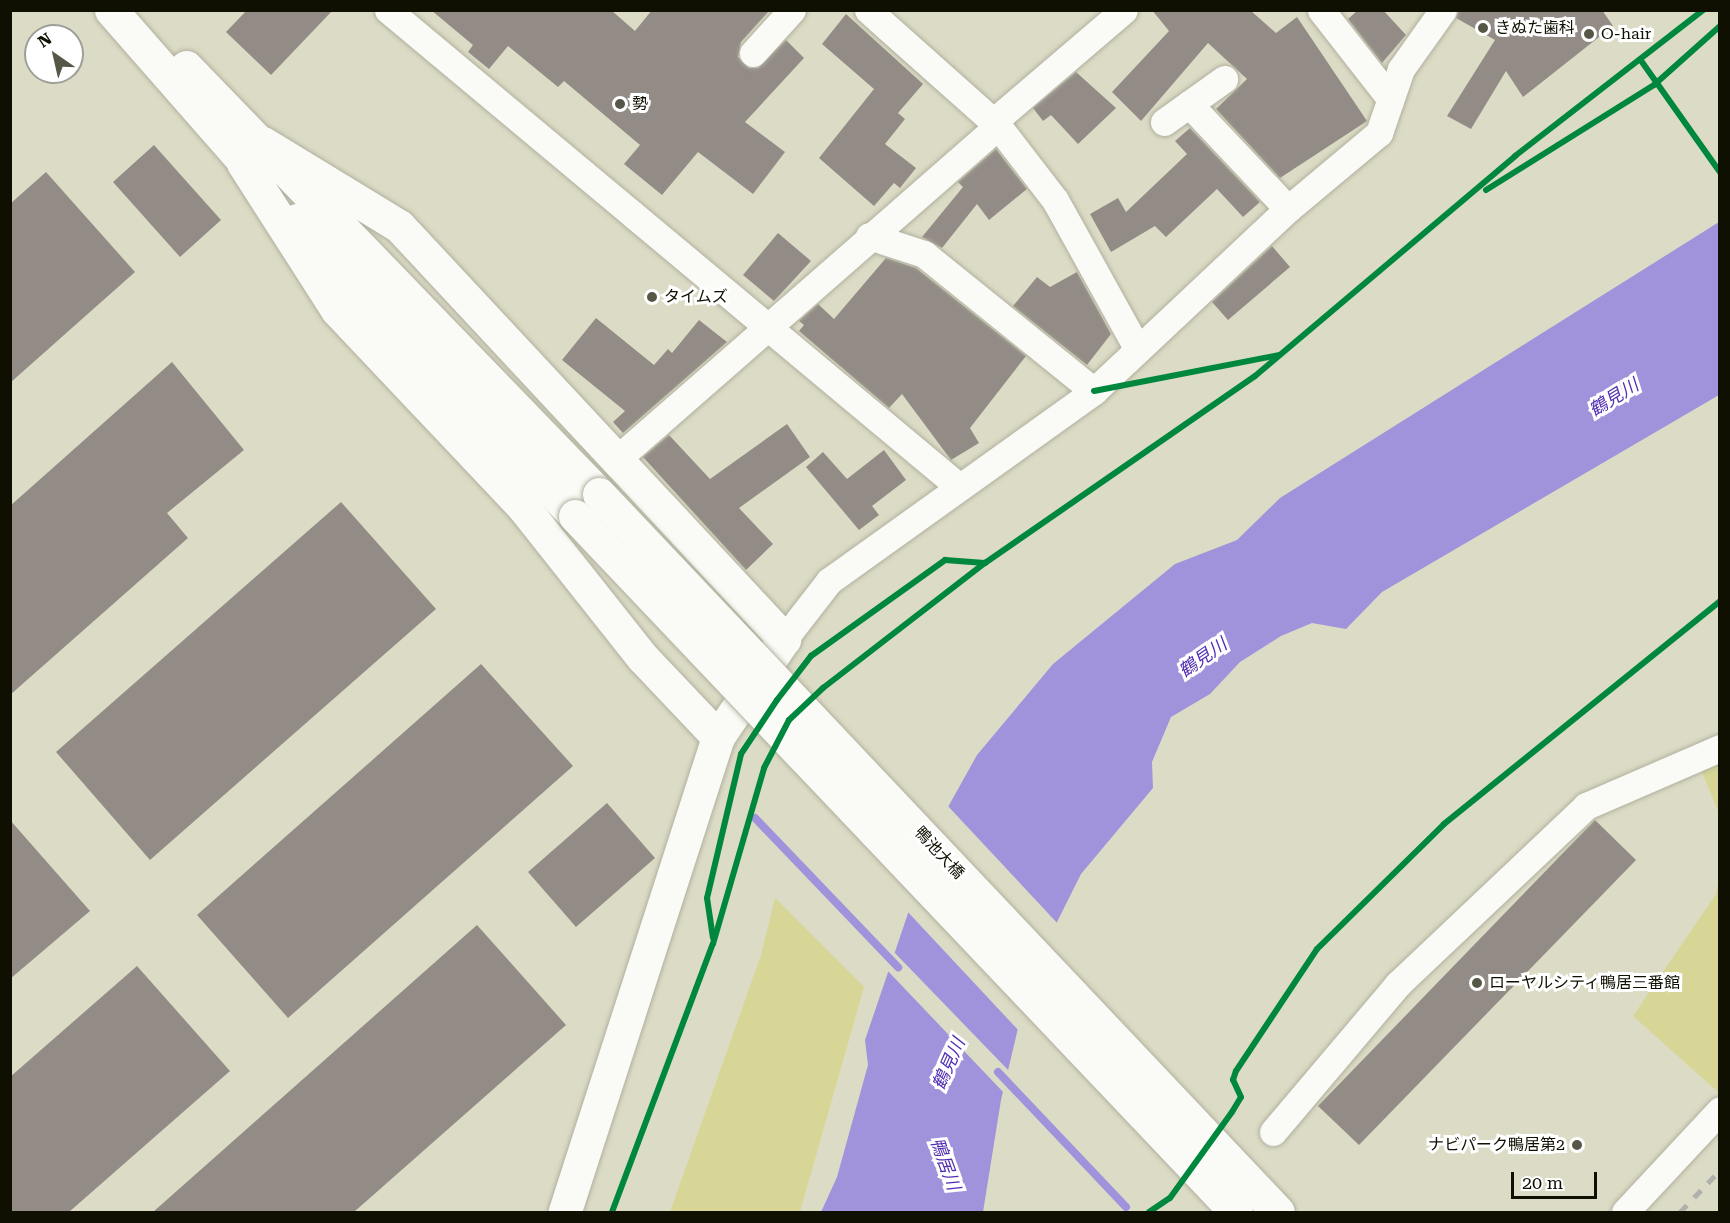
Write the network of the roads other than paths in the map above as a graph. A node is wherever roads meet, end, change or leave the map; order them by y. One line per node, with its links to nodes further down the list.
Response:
1 (111, 10): 15 (street)
2 (130, 10): 15 (street)
3 (792, 10): 9 (street)
4 (868, 10): 14 (street)
5 (1124, 10): 14 (street)
6 (1321, 10): 11 (street)
7 (1443, 10): 11 (street)
8 (389, 11): 18 (street)
9 (753, 53)
10 (1224, 79): 12 (street)
11 (1389, 97): 16 (street)
12 (1189, 104): 13 (street); 16 (street)
13 (1164, 122)
14 (995, 124): 17 (street); 19 (street)
15 (253, 153): 21 (street); 24 (street); 29 (street, 鴨池大橋, bridge); 30 (street, 鴨池大橋, bridge)
16 (1288, 209): 19 (street)
17 (869, 236): 18 (street); 20 (street)
18 (767, 327): 21 (street); 22 (street)
19 (1138, 350): 20 (street)
20 (1094, 392): 22 (street)
21 (617, 459): 23 (street)
22 (958, 486): 23 (street)
23 (784, 639): 24 (street)
24 (718, 737): 28 (street)
25 (1719, 748): 27 (street)
26 (1719, 1110): 31 (street)
27 (1273, 1132)
28 (565, 1212)
29 (1236, 1212)
30 (1278, 1212)
31 (1625, 1212)

